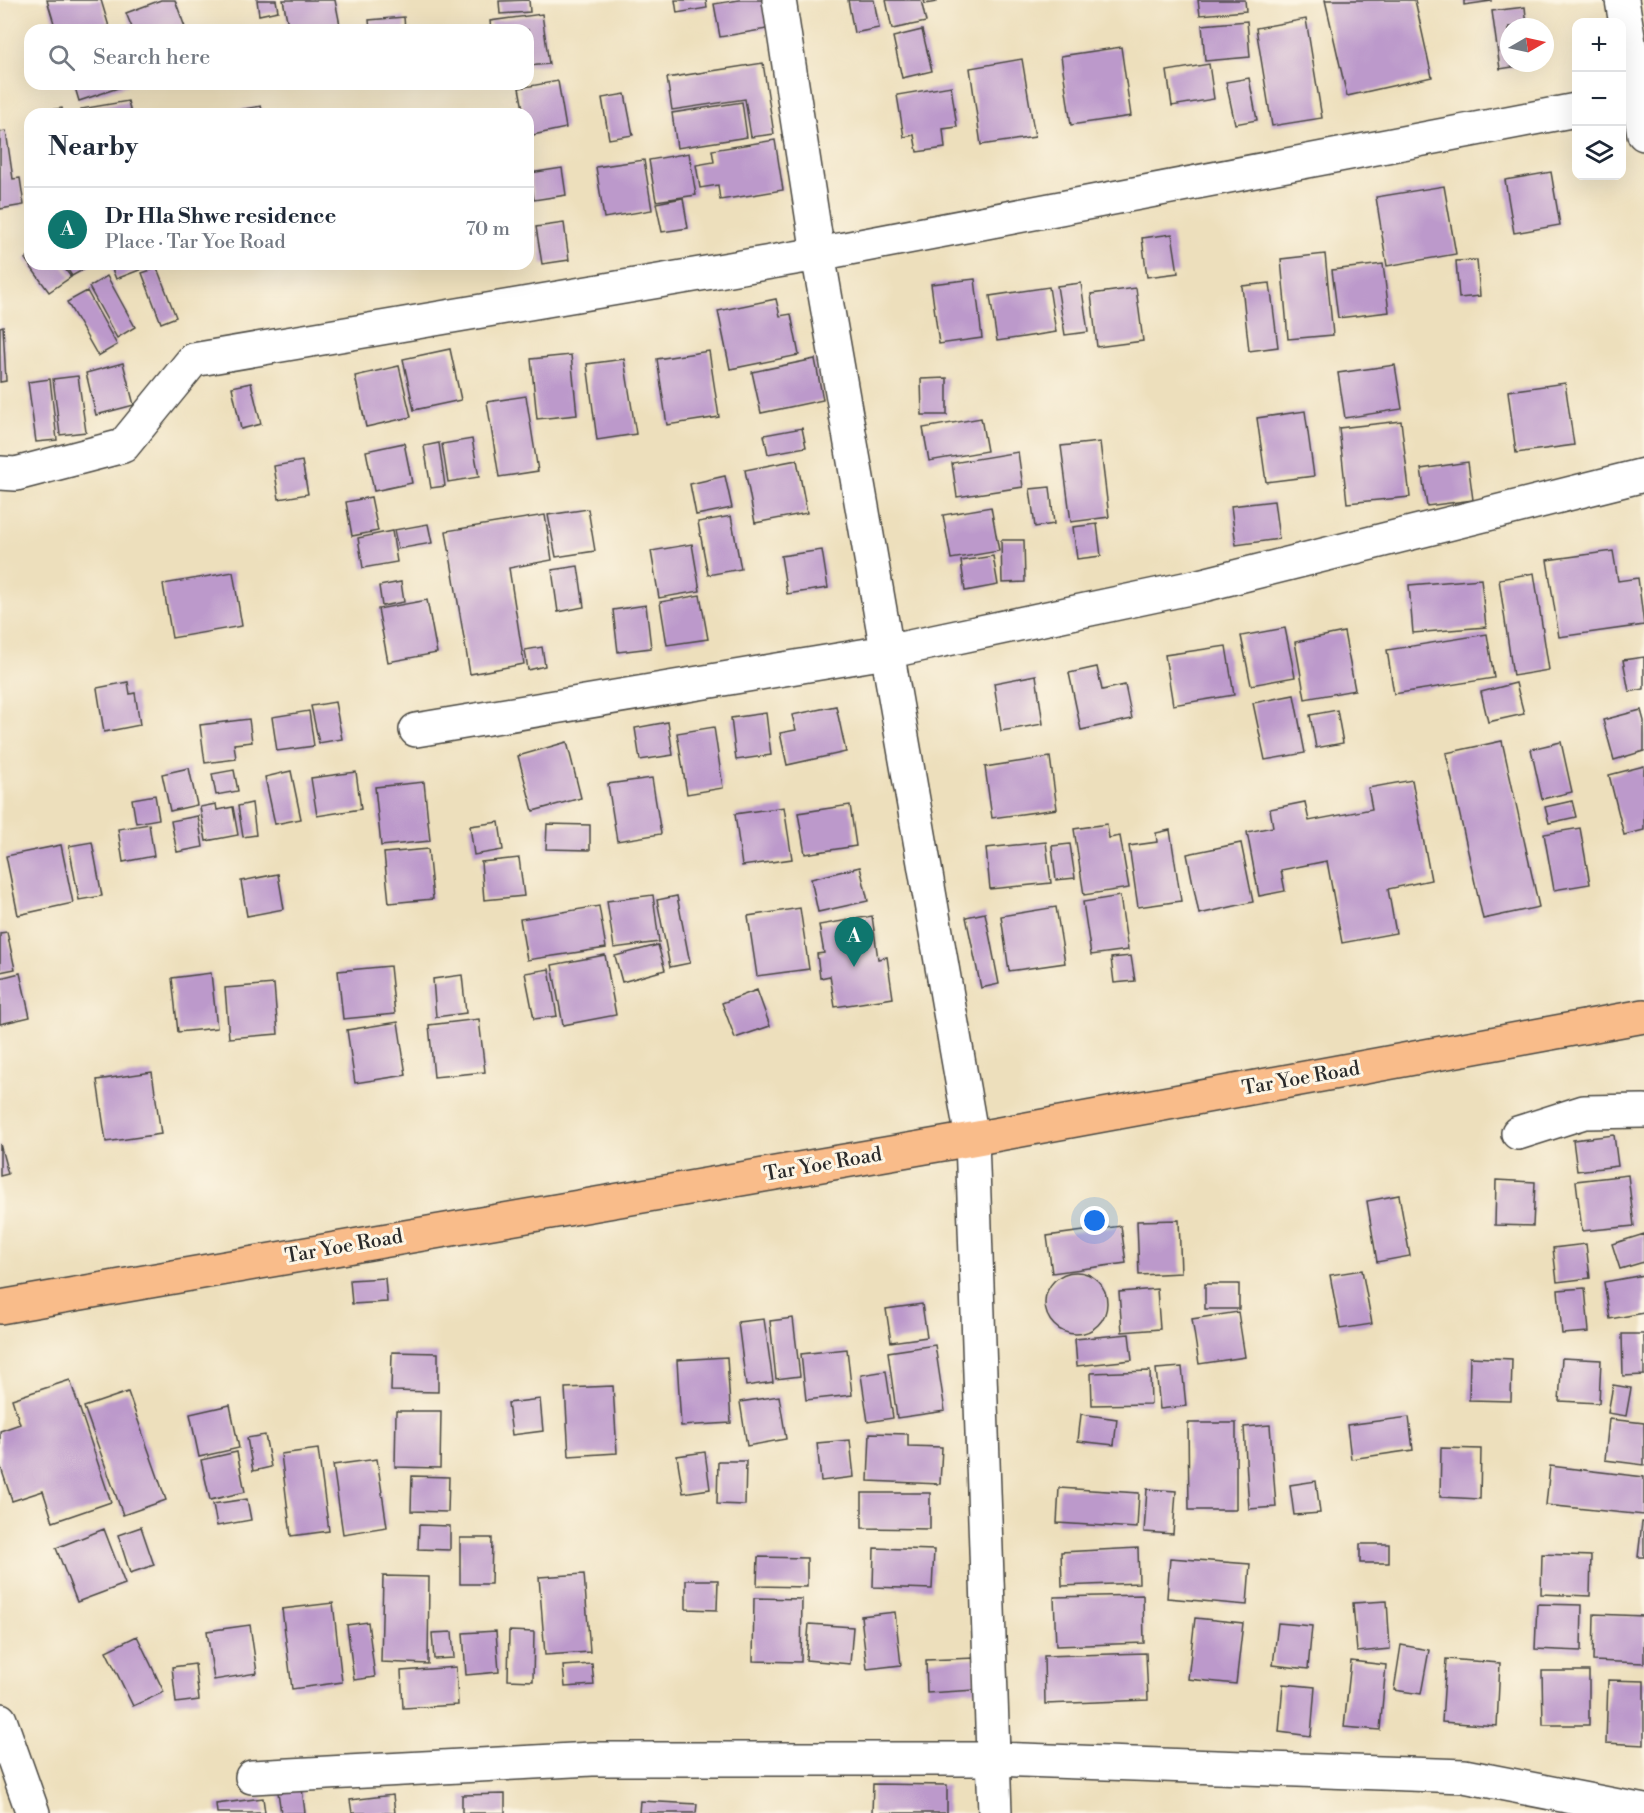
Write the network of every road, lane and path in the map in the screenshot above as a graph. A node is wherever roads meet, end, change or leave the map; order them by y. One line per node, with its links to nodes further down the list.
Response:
1 (779, 0): 6 (street)
2 (1622, 0): 3 (street)
3 (1635, 99): 5 (street)
4 (1572, 111): 6 (street)
5 (1644, 134)
6 (818, 254): 7 (street); 9 (street)
7 (0, 473)
8 (1644, 475): 9 (street)
9 (886, 652): 10 (street); 14 (street)
10 (416, 730)
11 (1644, 1016): 14 (main road, Tar Yoe Road)
12 (1644, 1111): 13 (street)
13 (1518, 1133)
14 (972, 1139): 15 (main road, Tar Yoe Road); 17 (street)
15 (0, 1307)
16 (0, 1720): 20 (street)
17 (994, 1759): 18 (street); 19 (street); 21 (street)
18 (252, 1776)
19 (1644, 1811)
20 (33, 1813)
21 (995, 1813)

